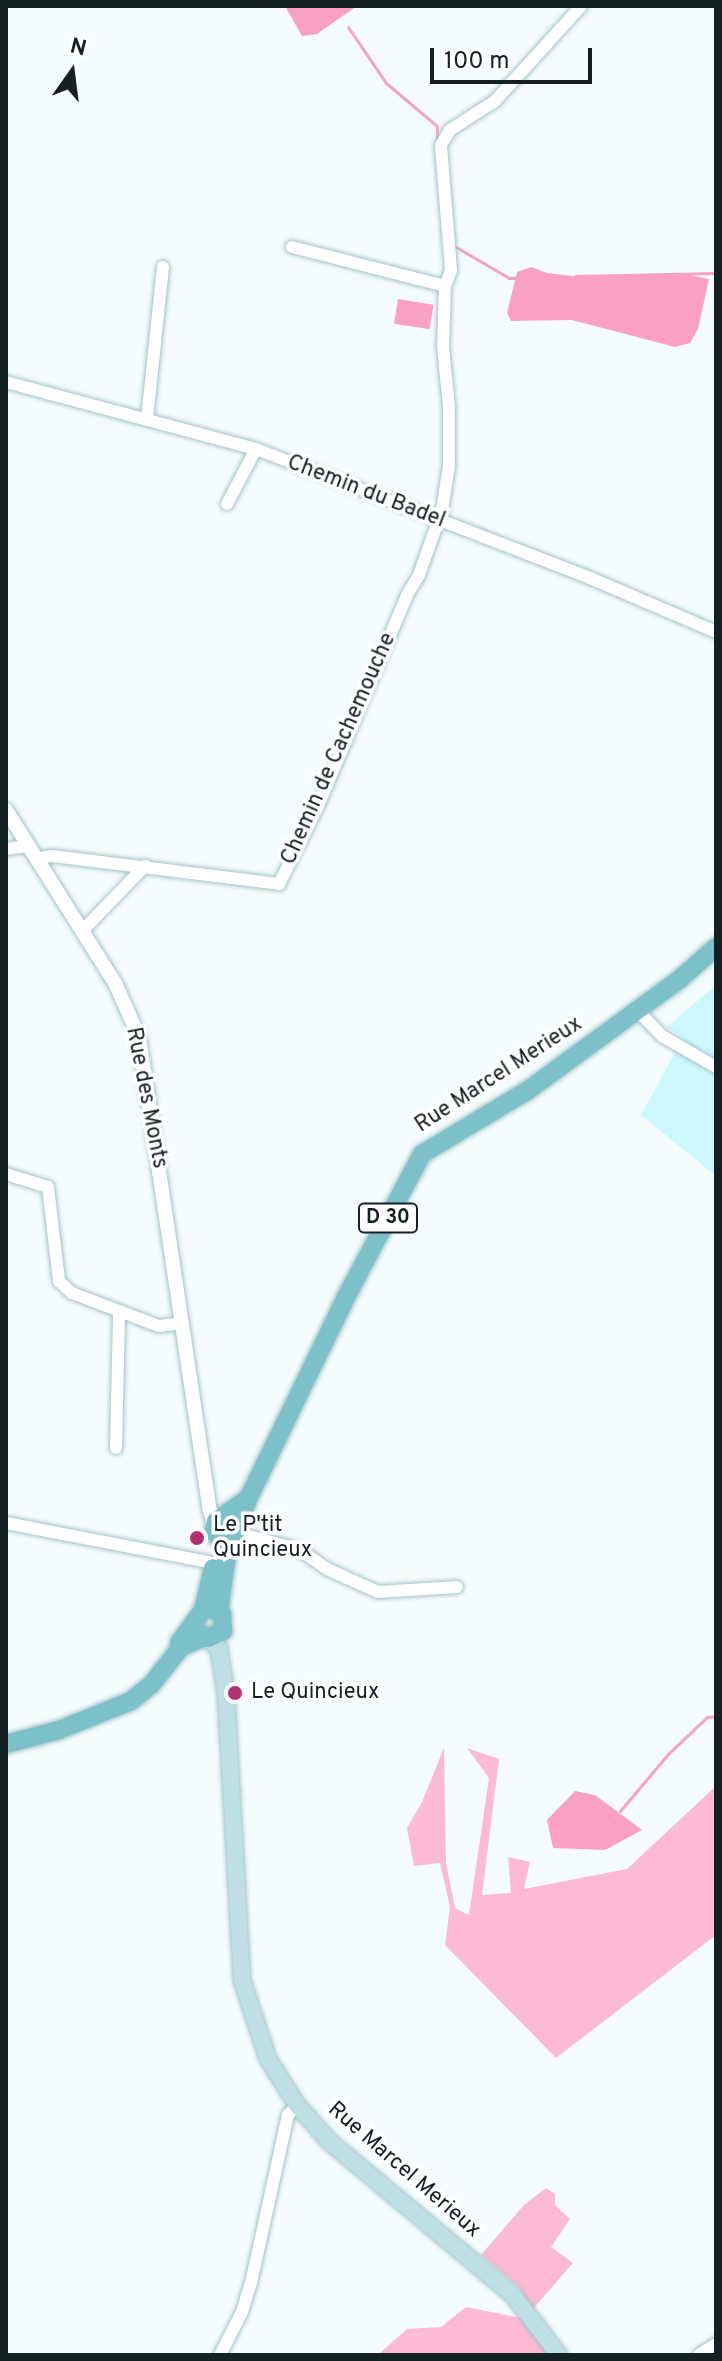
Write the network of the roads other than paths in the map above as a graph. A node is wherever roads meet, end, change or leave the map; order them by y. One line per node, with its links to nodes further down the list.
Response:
1 (581, 6): 4 (street)
2 (292, 247): 4 (street)
3 (163, 267): 6 (street)
4 (445, 286): 9 (street)
5 (6, 382): 6 (street, Chemin du Badel)
6 (147, 419): 7 (street, Chemin du Badel)
7 (256, 449): 8 (street); 9 (street, Chemin du Badel)
8 (227, 504)
9 (439, 521): 10 (street, Chemin du Badel); 14 (street, Chemin de Cachemouche)
10 (716, 632)
11 (6, 810): 13 (street, Rue des Monts)
12 (6, 849): 13 (street, Chemin de Cachemouche)
13 (32, 853): 14 (street, Chemin de Cachemouche); 15 (street, Rue des Monts)
14 (145, 866): 15 (street)
15 (82, 931): 23 (street, Rue des Monts)
16 (716, 947): 18 (main road, Rue Marcel Merieux / D 30)
17 (716, 960): 18 (main road, Rue Marcel Merieux / D 30)
18 (680, 979): 19 (main road, Rue Marcel Merieux / D 30)
19 (637, 1010): 20 (street); 26 (main road, Rue Marcel Merieux / D 30)
20 (716, 1067)
21 (6, 1174): 22 (street)
22 (119, 1311): 23 (street); 24 (street)
23 (183, 1323): 26 (street, Rue des Monts)
24 (116, 1448)
25 (6, 1523): 27 (street)
26 (228, 1528): 27 (main road, Rue Marcel Merieux / D 30); 28 (street); 29 (main road, Rue Marcel Merieux / D 30)
27 (214, 1563): 29 (main road, Rue Marcel Merieux / D 30)
28 (457, 1587)
29 (209, 1625): 30 (main road, D 30); 31 (main road, Rue Marcel Merieux)
30 (6, 1744)
31 (297, 2105): 33 (street); 34 (main road, Rue Marcel Merieux)
32 (716, 2344): 35 (street)
33 (220, 2355)
34 (559, 2355)
35 (699, 2355)

